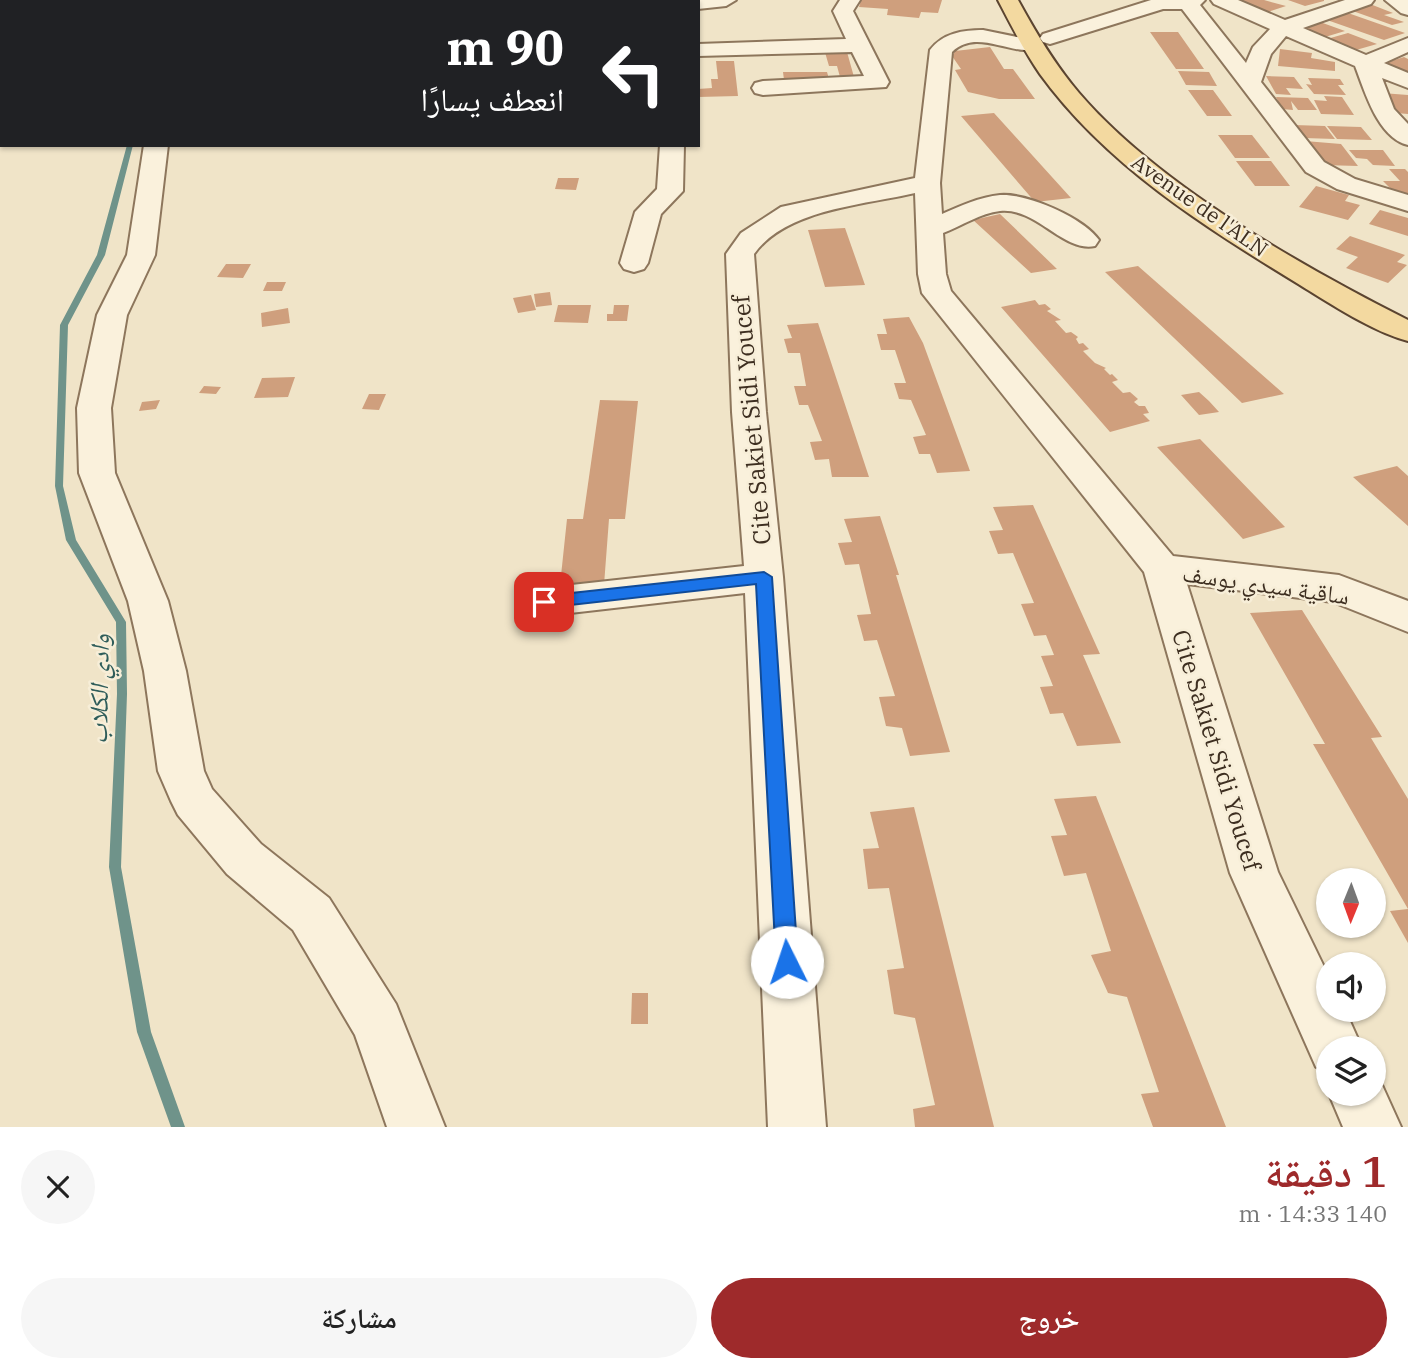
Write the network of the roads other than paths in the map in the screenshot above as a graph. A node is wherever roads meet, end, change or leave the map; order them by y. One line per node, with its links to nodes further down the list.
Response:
1 (726, 0): 8 (street)
2 (850, 0): 15 (street)
3 (1008, 0): 10 (main road, Avenue de l'ALN)
4 (1221, 0): 11 (street)
5 (1364, 0): 11 (street)
6 (1395, 0): 9 (street)
7 (1191, 1): 10 (street); 20 (street)
8 (700, 3)
9 (1408, 9)
10 (1033, 26): 24 (street, Cite Sakiet Sidi Youcef); 29 (main road); 30 (main road, Avenue de l'ALN)
11 (1282, 28): 17 (street); 20 (street)
12 (819, 36): 13 (street); 15 (street); 18 (street)
13 (768, 38): 15 (street); 16 (street)
14 (1408, 44): 17 (street)
15 (859, 45)
16 (700, 50)
17 (1365, 63): 19 (street); 21 (street)
18 (829, 67)
19 (1408, 81)
20 (1249, 83): 25 (street)
21 (1408, 138)
22 (156, 147): 37 (street)
23 (672, 147): 28 (street)
24 (926, 183): 26 (street, Cite Sakiet Sidi Youcef); 32 (street, Cite Sakiet Sidi Youcef)
25 (1408, 202)
26 (931, 228): 27 (street); 31 (street, Cite Sakiet Sidi Youcef)
27 (1085, 240)
28 (634, 263)
29 (1408, 313)
30 (1408, 332)
31 (1162, 568): 34 (street, ساقية سيدي يوسف); 35 (street, Cite Sakiet Sidi Youcef)
32 (764, 577): 33 (street); 38 (street, Cite Sakiet Sidi Youcef)
33 (544, 602)
34 (1408, 617)
35 (1329, 1036)
36 (1362, 1106): 39 (street)
37 (416, 1127)
38 (797, 1127)
39 (1372, 1127)

